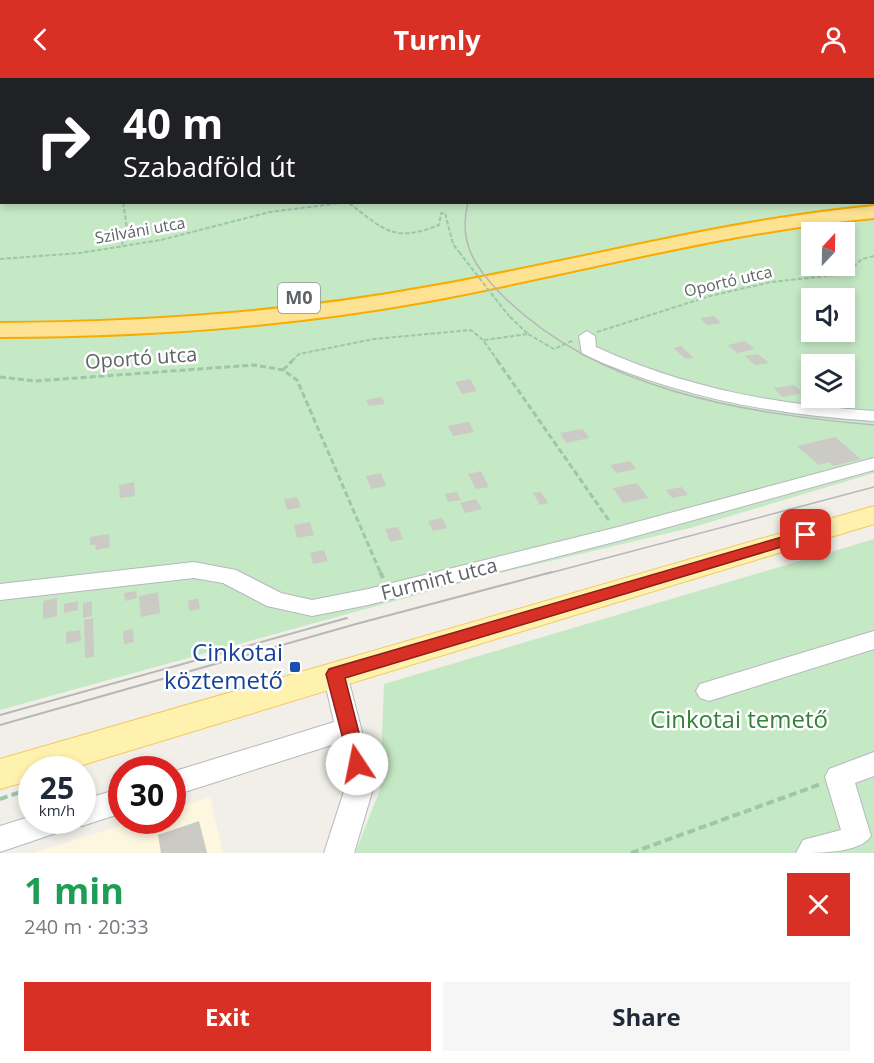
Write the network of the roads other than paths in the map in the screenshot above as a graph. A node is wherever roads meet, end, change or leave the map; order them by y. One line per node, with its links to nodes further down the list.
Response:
1 (836, 204): 3 (highway, M0)
2 (874, 212): 4 (highway, M0)
3 (0, 314)
4 (0, 330)
5 (587, 336): 6 (street)
6 (874, 417)
7 (874, 464): 9 (street, Furmint utca)
8 (874, 514): 11 (main road)
9 (0, 592)
10 (874, 640): 12 (street)
11 (335, 674): 13 (street); 15 (main road)
12 (709, 691)
13 (350, 728): 16 (street); 19 (street)
14 (874, 764): 20 (street)
15 (0, 774)
16 (186, 780)
17 (18, 833): 18 (street)
18 (0, 839)
19 (339, 853)
20 (811, 853)

